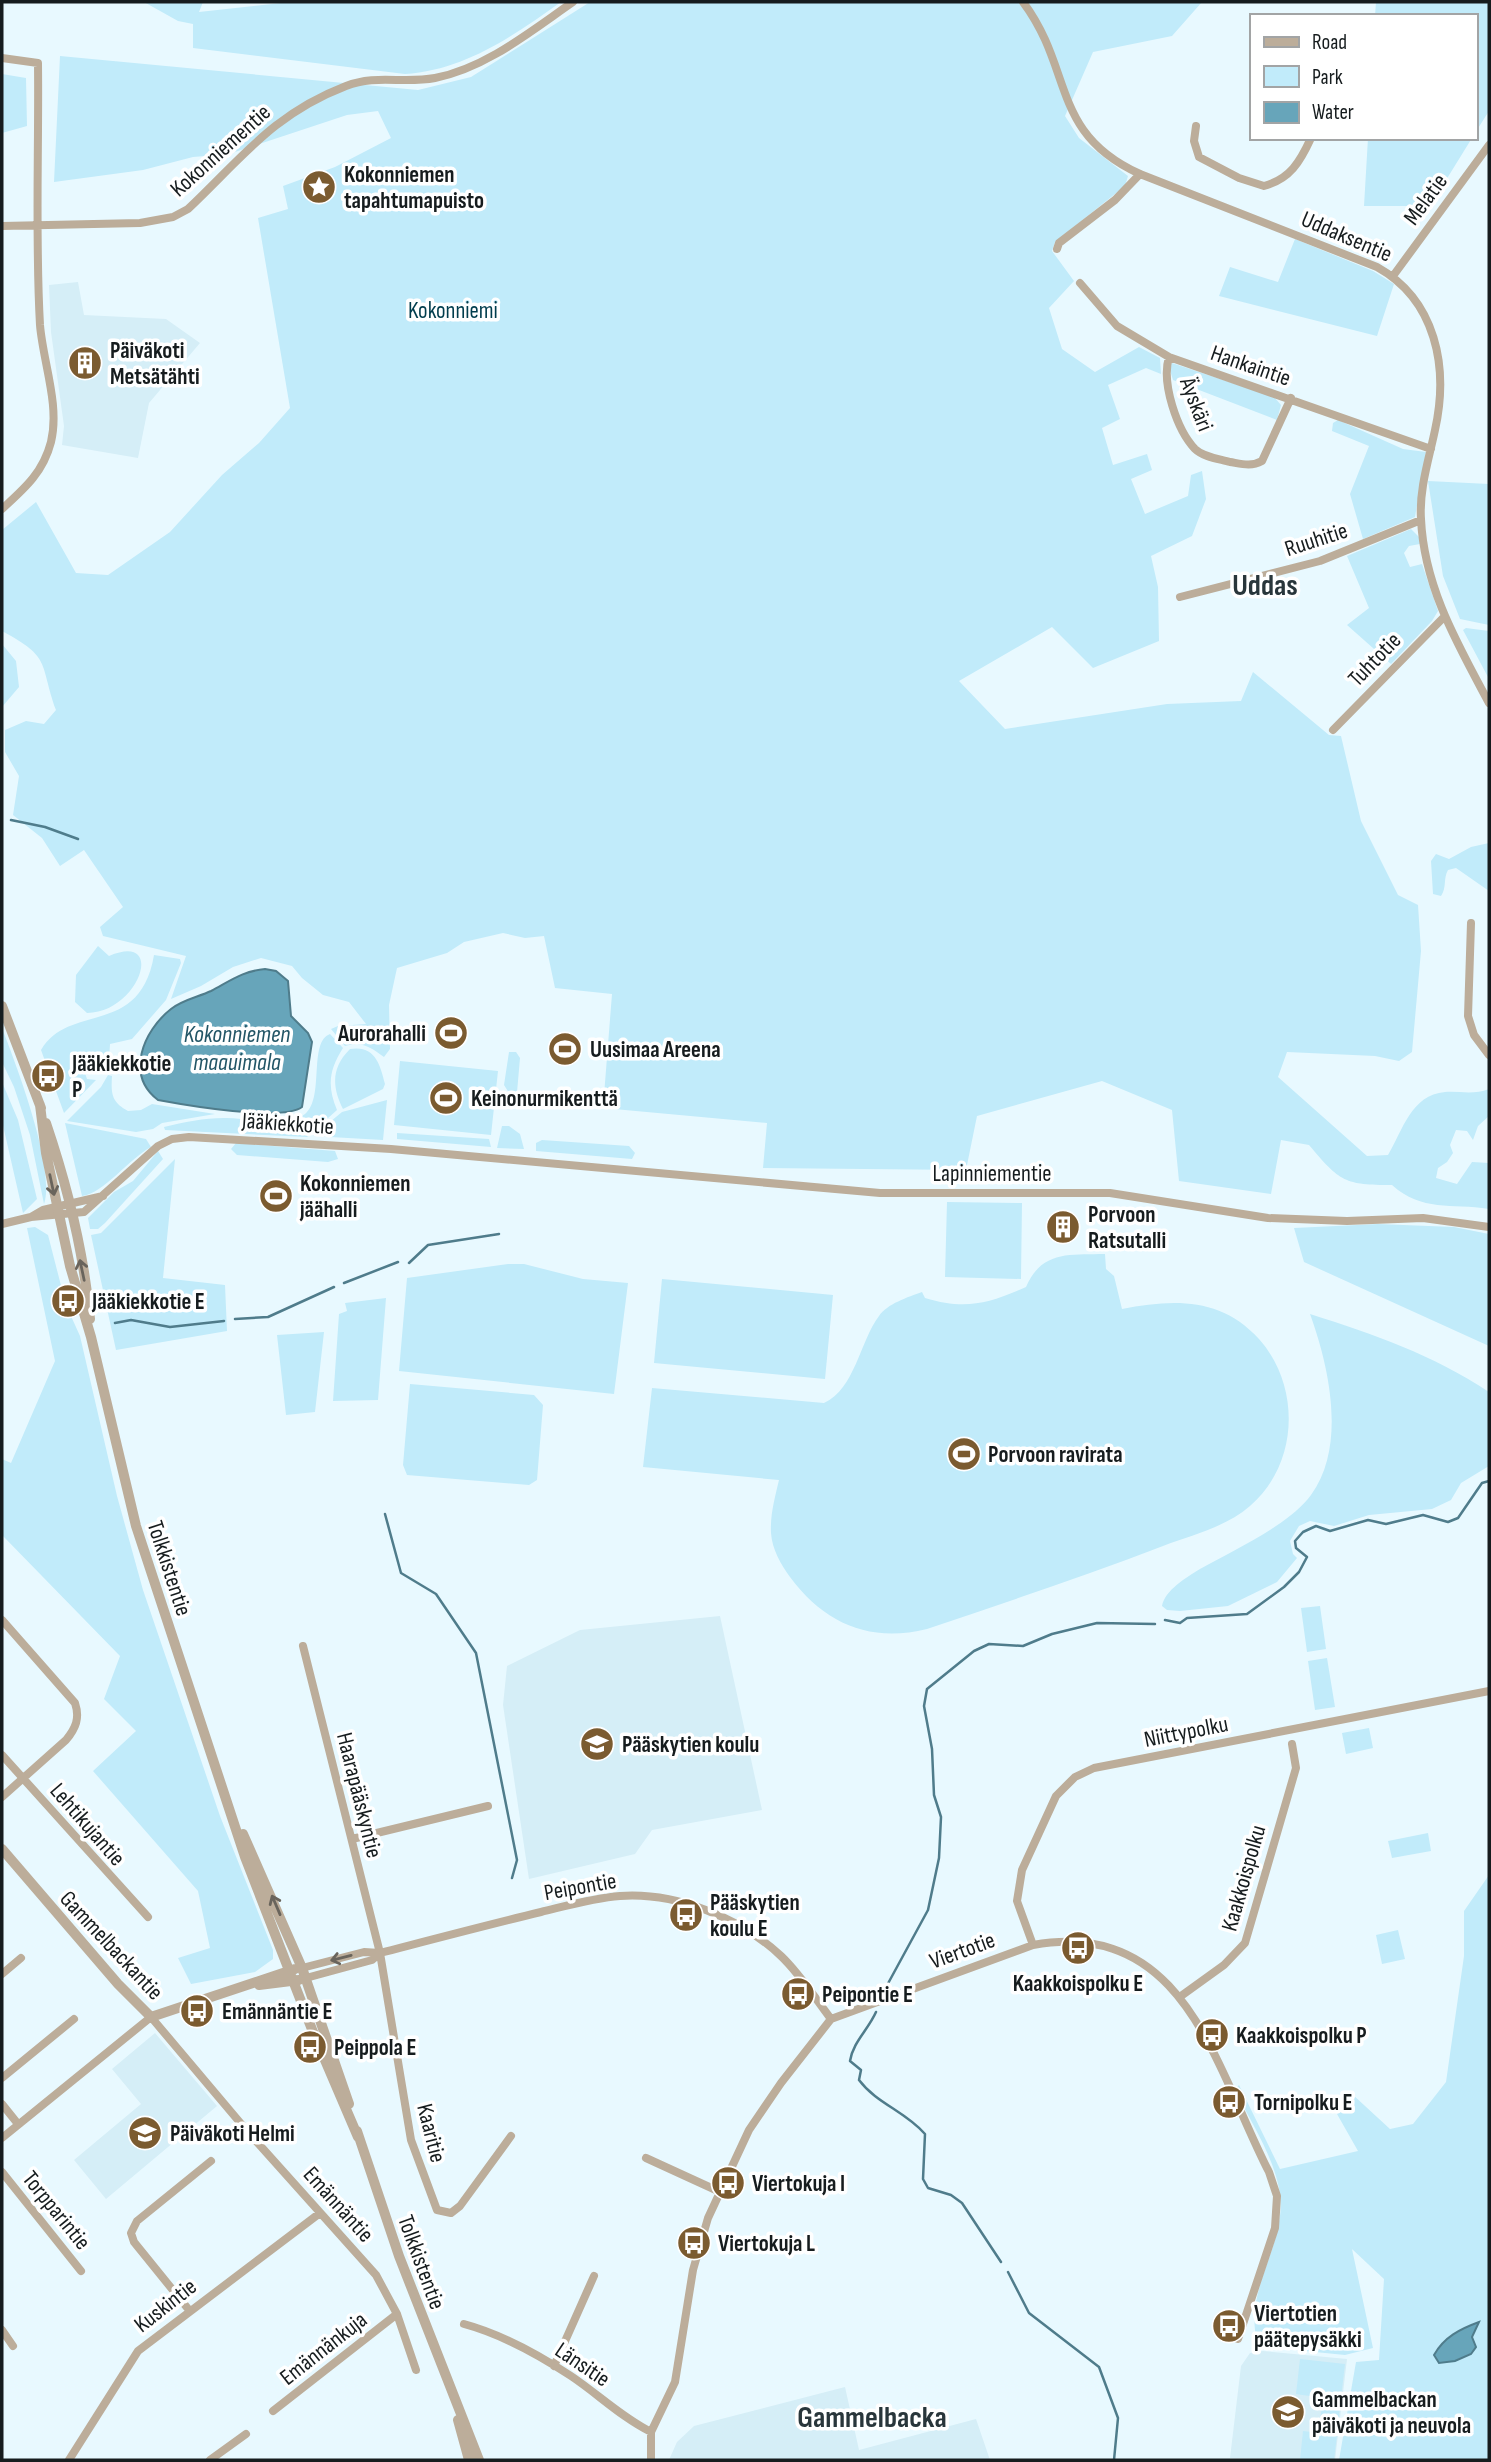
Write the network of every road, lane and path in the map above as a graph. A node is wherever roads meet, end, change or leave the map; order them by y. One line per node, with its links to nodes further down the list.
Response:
1 (573, 2): 9 (street, Kokonniementie)
2 (1023, 2): 7 (street, Uddaksentie)
3 (2, 58): 9 (street)
4 (1196, 127): 5 (street)
5 (1310, 140)
6 (1489, 145): 11 (street, Melatie)
7 (1140, 174): 10 (street); 11 (street, Uddaksentie)
8 (2, 226): 9 (street)
9 (37, 227): 16 (street)
10 (1057, 249)
11 (1393, 276): 15 (street, Uddaksentie)
12 (1080, 283): 13 (street, Hankaintie)
13 (1169, 357): 14 (street, Hankaintie); 14 (street, Äyskäri)
14 (1291, 398): 15 (street, Hankaintie)
15 (1431, 449): 17 (street, Uddaksentie)
16 (2, 509)
17 (1420, 520): 18 (street, Ruuhitie); 19 (street, Uddaksentie)
18 (1180, 597)
19 (1444, 617): 20 (street, Uddaksentie); 21 (street, Tuhtotie)
20 (1489, 703)
21 (1333, 730)
22 (1471, 923): 24 (street)
23 (2, 1006): 26 (street, Tolkkistentie)
24 (1489, 1055)
25 (493, 1158): 26 (street, Jääkiekkotie); 28 (street, Lapinniementie)
26 (63, 1210): 27 (street, Jääkiekkotie); 36 (street, Tolkkistentie)
27 (2, 1224)
28 (1489, 1227)
29 (2, 1620): 34 (street)
30 (303, 1646): 38 (street, Haarapääskyntie)
31 (1489, 1691): 41 (street, Niittypolku)
32 (1292, 1744): 47 (street, Kaakkoispolku)
33 (2, 1755): 34 (street, Lehtikujantie)
34 (23, 1779): 35 (street); 40 (street, Lehtikujantie)
35 (2, 1797)
36 (229, 1806): 44 (street, Tolkkistentie, one-way to 36); 46 (street, Tolkkistentie)
37 (488, 1806): 38 (street)
38 (352, 1839): 42 (street, Haarapääskyntie)
39 (2, 1849): 48 (street, Gammelbackantie)
40 (148, 1917)
41 (1033, 1945): 47 (street, Viertotie); 50 (street, Viertotie)
42 (380, 1953): 44 (street, Peipontie); 50 (street, Peipontie); 54 (street, Kaaritie)
43 (21, 1958): 45 (street)
44 (304, 1973): 46 (street, Gammelbackantie); 55 (street, Tolkkistentie)
45 (2, 1974)
46 (292, 1976): 48 (street, Gammelbackantie); 55 (street, Tolkkistentie)
47 (1181, 1996): 68 (street, Viertotie)
48 (151, 2017): 53 (street); 61 (street, Emännäntie)
49 (74, 2019): 51 (street)
50 (831, 2019): 60 (street)
51 (2, 2078)
52 (2, 2104): 53 (street)
53 (18, 2124): 56 (street)
54 (511, 2136)
55 (358, 2137): 72 (street, Tolkkistentie)
56 (2, 2138)
57 (646, 2158): 60 (street)
58 (211, 2161): 64 (street)
59 (2, 2172): 62 (street, Torpparintie)
60 (718, 2191): 74 (street)
61 (320, 2213): 64 (street, Kuskintie); 65 (street, Emännäntie)
62 (81, 2271)
63 (594, 2276): 70 (street)
64 (190, 2310): 76 (street, Kuskintie)
65 (397, 2314): 71 (street, Emännäntie); 73 (street, Emännänkuja)
66 (464, 2324): 70 (street, Länsitie)
67 (2, 2330): 69 (street)
68 (1238, 2339)
69 (13, 2346)
70 (554, 2366): 74 (street, Länsitie)
71 (416, 2370)
72 (453, 2399): 78 (street, Tolkkistentie); 79 (street, Tolkkistentie)
73 (273, 2411)
74 (651, 2432): 80 (street)
75 (246, 2434): 77 (street)
76 (69, 2460)
77 (211, 2460)
78 (469, 2460)
79 (479, 2460)
80 (650, 2460)

